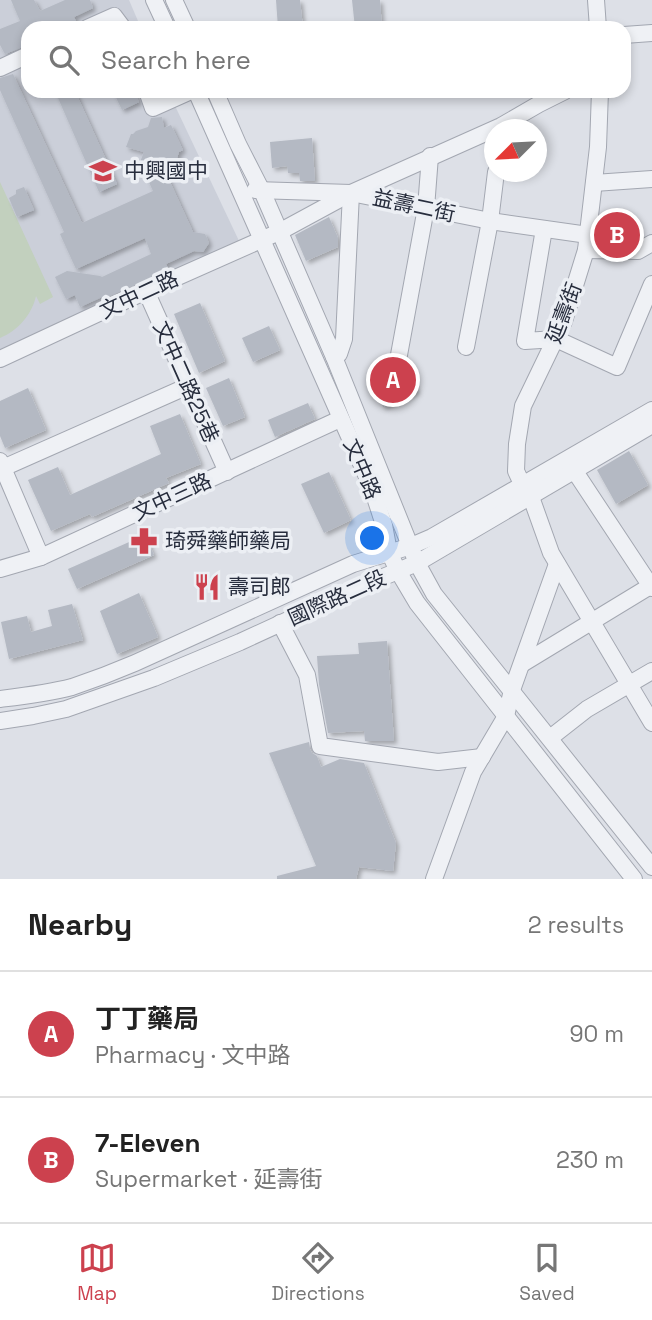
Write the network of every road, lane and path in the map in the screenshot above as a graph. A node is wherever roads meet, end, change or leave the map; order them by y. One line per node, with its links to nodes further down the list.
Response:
1 (155, 0): 6 (street)
2 (174, 0): 7 (street)
3 (596, 0): 8 (street)
4 (103, 21): 5 (street)
5 (118, 21)
6 (164, 21)
7 (184, 21)
8 (598, 21)
9 (652, 33): 10 (street)
10 (631, 34)
11 (21, 58): 12 (street)
12 (0, 68)
13 (149, 98): 14 (street)
14 (177, 98)
15 (197, 98): 25 (street, 文中路)
16 (218, 98): 26 (street, 文中路)
17 (551, 98): 19 (street, 文中二路)
18 (600, 98): 24 (street, 延壽街)
19 (515, 119)
20 (484, 135): 21 (street, 文中二路)
21 (430, 156): 27 (street, 文中二路); 28 (street)
22 (652, 179): 24 (street)
23 (495, 182): 29 (street)
24 (594, 183): 33 (street, 延壽街)
25 (240, 188): 26 (street, 益壽二街); 32 (street, 文中路)
26 (262, 191): 27 (street, 益壽二街); 31 (street, 文中路)
27 (351, 192): 28 (street, 益壽二街); 31 (street, 文中二路); 40 (street)
28 (426, 208): 29 (street, 益壽二街); 39 (street)
29 (490, 221): 30 (street, 益壽二街); 38 (street)
30 (544, 229): 33 (street, 益壽二街); 37 (street)
31 (279, 232): 32 (street, 文中二路); 40 (street, 文中路)
32 (262, 240): 36 (street, 文中二路); 44 (street, 文中路)
33 (587, 242): 34 (street, 益壽二街); 37 (street, 延壽街)
34 (652, 243)
35 (652, 284): 37 (street)
36 (146, 291): 41 (street, 文中二路); 42 (street, 文中二路25巷)
37 (556, 339): 49 (street, 延壽街)
38 (466, 347)
39 (399, 355)
40 (334, 357): 50 (street, 文中路)
41 (0, 359)
42 (188, 386): 46 (street); 48 (street, 文中二路25巷)
43 (652, 410): 47 (street, 國際路二段)
44 (340, 418): 48 (street, 文中三路); 51 (street, 文中路)
45 (652, 425): 47 (street, 國際路二段)
46 (1, 464): 52 (street)
47 (571, 465): 49 (street, 國際路二段); 57 (street)
48 (227, 472): 52 (street, 文中三路)
49 (527, 491): 50 (street, 國際路二段); 53 (street, 國際路二段); 54 (street, 延壽街)
50 (411, 546): 51 (street, 國際路二段); 53 (street, 文中路)
51 (389, 552): 56 (street, 文中路); 64 (street, 國際路二段)
52 (41, 557): 55 (street, 文中三路)
53 (417, 562): 56 (street, 國際路二段); 63 (street, 文中路)
54 (557, 564): 58 (street, 延壽街); 60 (street)
55 (0, 569)
56 (398, 571): 59 (street, 國際路二段); 65 (street, 文中路)
57 (652, 586): 58 (street)
58 (592, 622): 60 (street); 62 (street, 延壽街)
59 (280, 623): 66 (street, 國際路二段); 69 (street)
60 (522, 664): 63 (street)
61 (652, 671): 62 (street)
62 (629, 685): 67 (street, 延壽街); 68 (street)
63 (512, 690): 65 (street); 68 (street, 文中路)
64 (0, 699)
65 (506, 716): 69 (street); 72 (street, 文中路)
66 (0, 721)
67 (652, 723)
68 (550, 738): 70 (street, 文中路)
69 (482, 757): 71 (street)
70 (652, 867)
71 (434, 879)
72 (635, 879)

